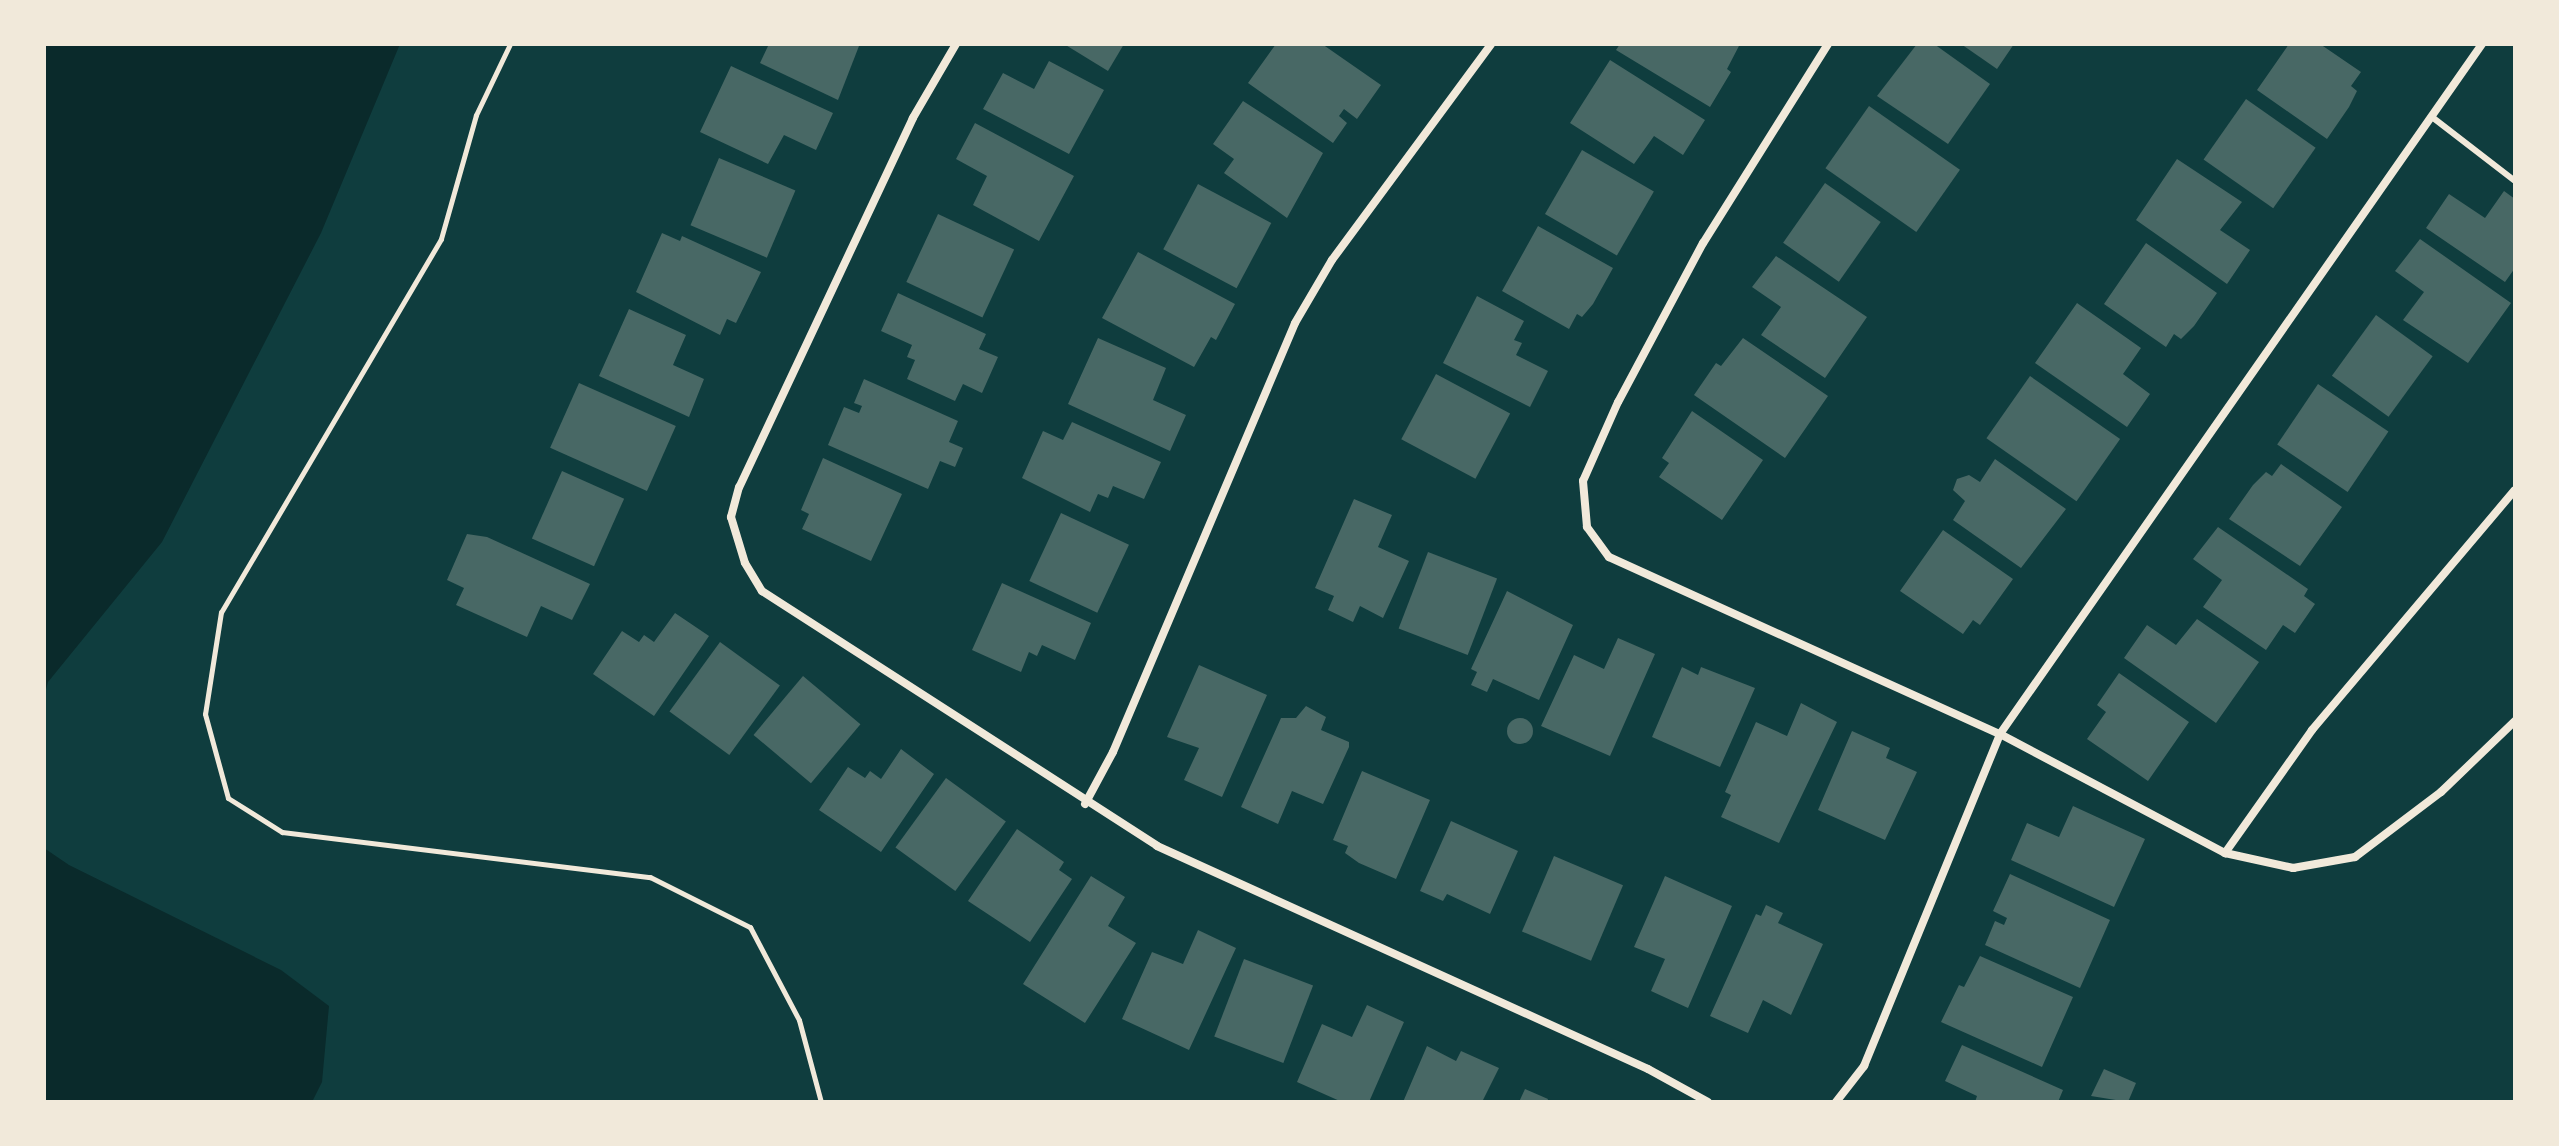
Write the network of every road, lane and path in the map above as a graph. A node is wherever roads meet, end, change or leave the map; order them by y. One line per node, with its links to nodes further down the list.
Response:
1 (510, 44): 13 (path)
2 (956, 44): 11 (street)
3 (1491, 44): 11 (street)
4 (1828, 44): 10 (street)
5 (2482, 44): 6 (street)
6 (2432, 117): 7 (lane); 10 (street)
7 (2515, 181)
8 (2515, 490): 12 (street)
9 (2515, 721): 12 (street)
10 (2000, 734): 12 (street); 15 (street)
11 (1085, 804): 14 (street)
12 (2225, 853)
13 (821, 1102)
14 (1708, 1102)
15 (1836, 1102)

